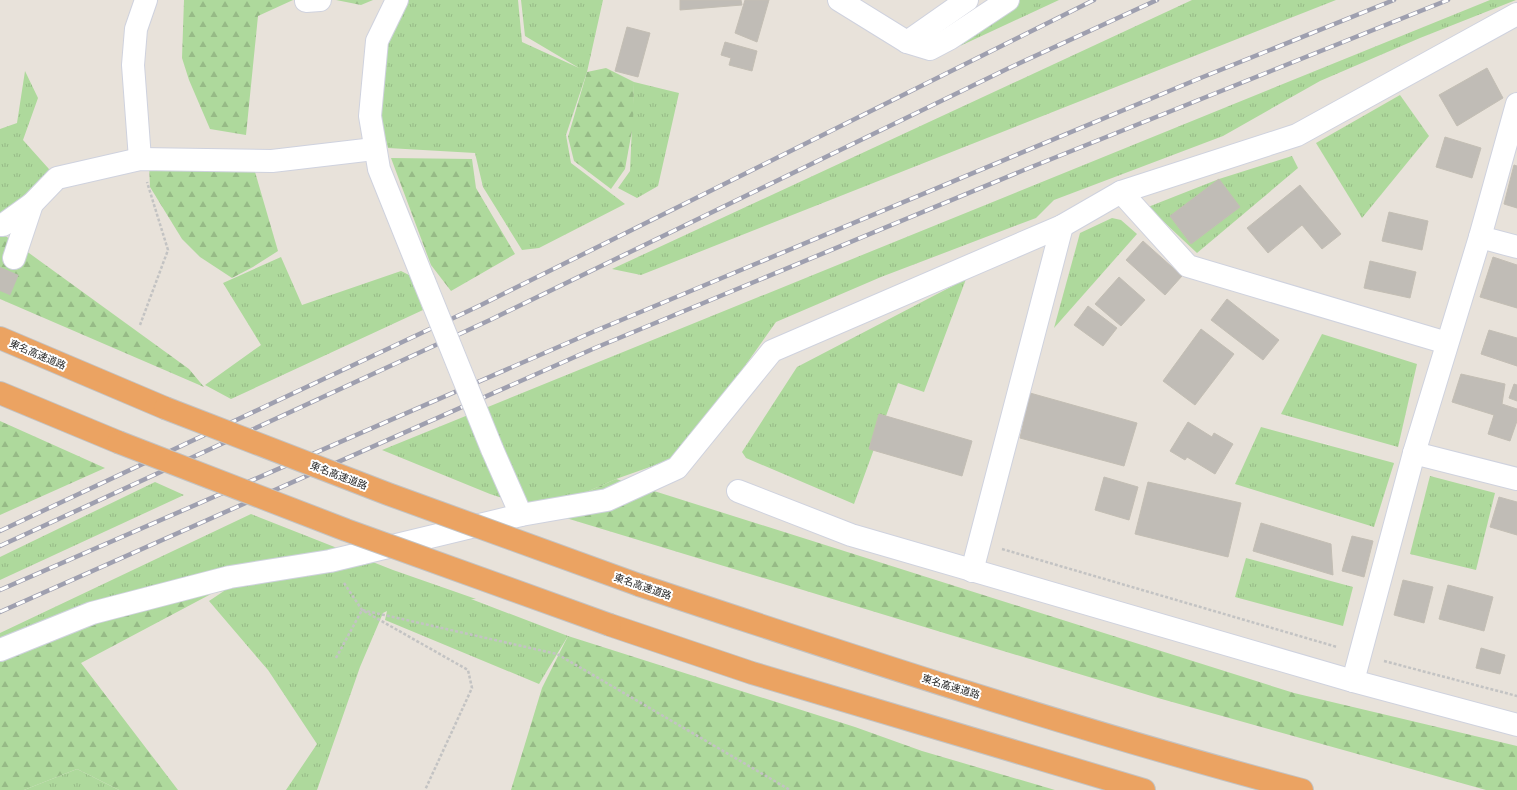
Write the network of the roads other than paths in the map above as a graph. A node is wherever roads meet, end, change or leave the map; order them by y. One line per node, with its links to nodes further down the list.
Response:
1 (146, 0): 10 (street)
2 (397, 0): 9 (street)
3 (839, 0): 7 (street)
4 (967, 0): 7 (street)
5 (1008, 0): 7 (street)
6 (1517, 14): 11 (street)
7 (907, 42)
8 (1517, 104): 15 (street)
9 (374, 149): 10 (street); 24 (street, bridge)
10 (140, 159): 12 (street)
11 (1120, 192): 14 (street); 19 (street)
12 (32, 204): 13 (street); 17 (street)
13 (0, 225)
14 (1062, 226): 24 (street); 25 (street)
15 (1480, 237): 16 (street); 19 (street)
16 (1517, 247)
17 (14, 258)
18 (0, 338): 30 (highway, 東名高速道路, bridge)
19 (1447, 343): 21 (street)
20 (0, 394): 29 (highway, bridge)
21 (1414, 452): 22 (street); 27 (street)
22 (1517, 479)
23 (738, 491): 25 (street)
24 (521, 515): 26 (street)
25 (972, 572): 27 (street)
26 (0, 650)
27 (1353, 681): 28 (street)
28 (1517, 725)
29 (1144, 790)
30 (1302, 790)

